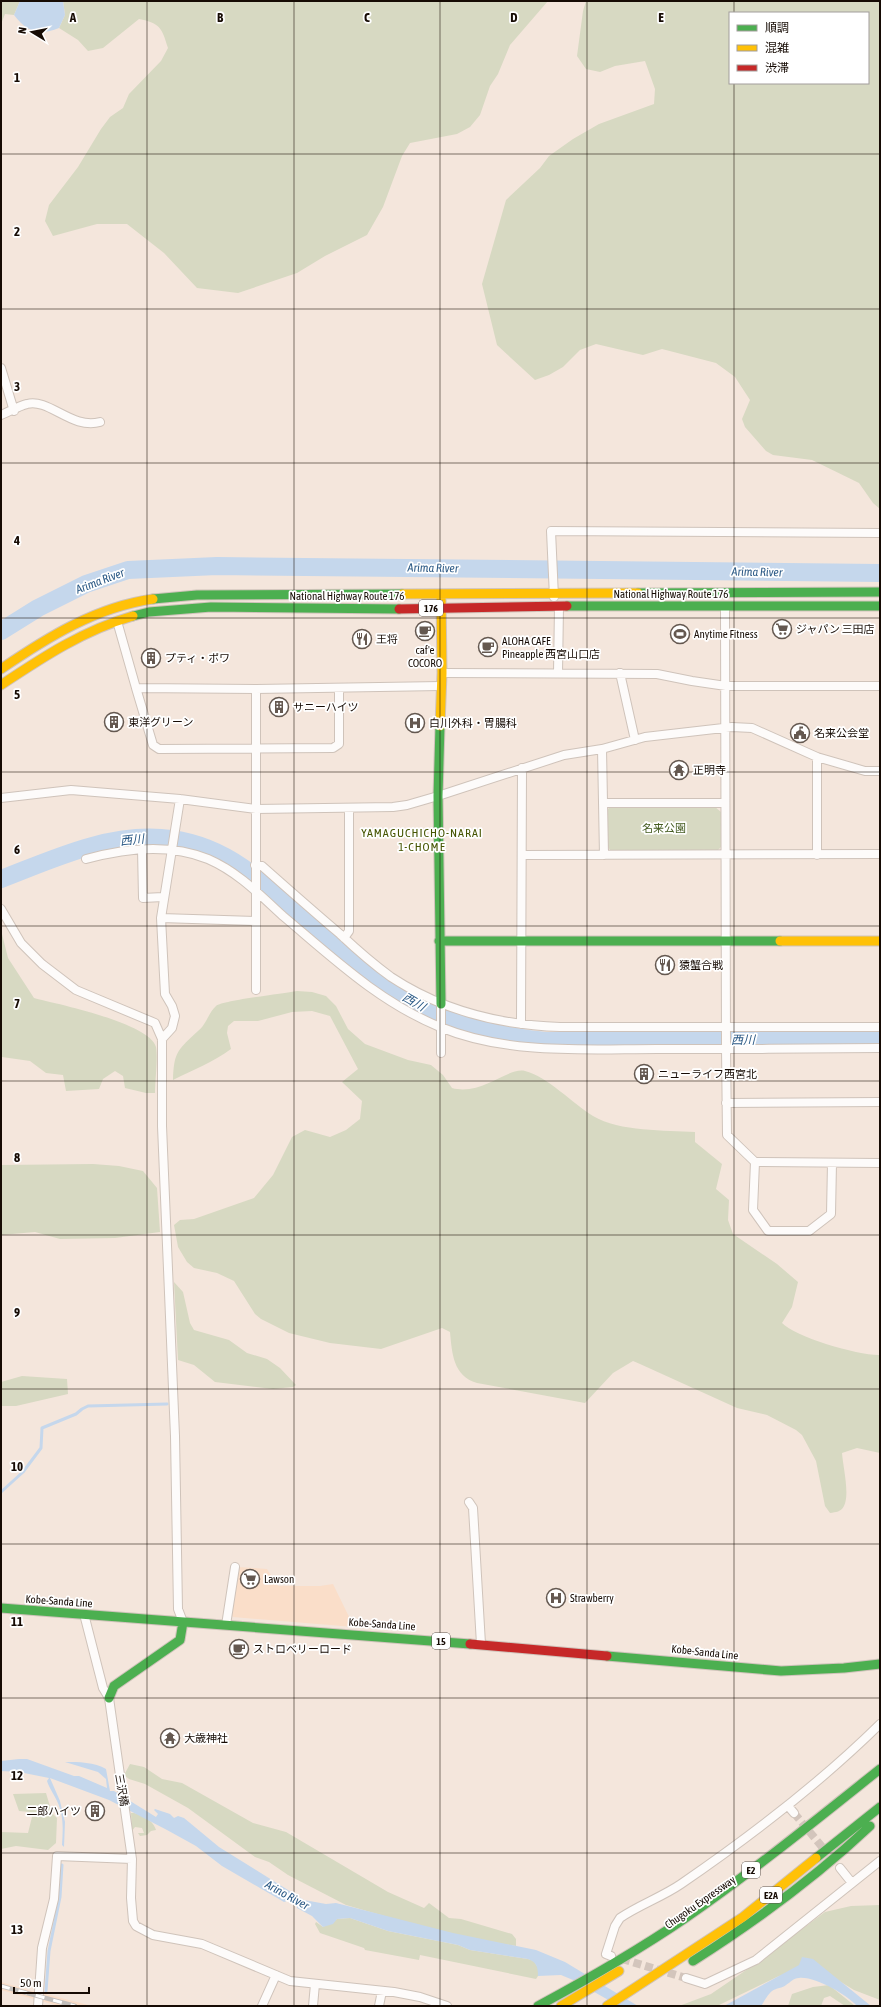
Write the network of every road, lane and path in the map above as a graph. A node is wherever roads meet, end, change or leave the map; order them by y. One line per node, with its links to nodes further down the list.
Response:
1 (1, 368): 2 (street)
2 (14, 411): 3 (street); 4 (street)
3 (1, 415)
4 (100, 422)
5 (880, 533): 6 (street)
6 (553, 590): 7 (main road, National Highway Route 176 / 176); 8 (main road, National Highway Route 176 / 176); 9 (street)
7 (880, 592)
8 (441, 594): 12 (main road); 14 (main road, National Highway Route 176 / 176)
9 (556, 606): 11 (main road, National Highway Route 176 / 176); 12 (main road, National Highway Route 176 / 176); 16 (street)
10 (880, 606): 11 (main road, National Highway Route 176 / 176)
11 (725, 607): 20 (street)
12 (441, 608): 13 (main road, National Highway Route 176 / 176); 15 (main road)
13 (117, 621): 18 (main road, National Highway Route 176 / 176); 22 (street)
14 (1, 669)
15 (442, 673): 16 (street); 19 (main road)
16 (558, 673): 17 (street)
17 (620, 673): 20 (street); 26 (street)
18 (1, 685)
19 (441, 686): 23 (street); 32 (main road)
20 (726, 686): 21 (street); 25 (street)
21 (880, 686)
22 (136, 688): 24 (street); 27 (street)
23 (339, 688): 24 (street); 27 (street)
24 (256, 689): 27 (street)
25 (724, 728): 26 (street); 29 (street); 36 (street)
26 (635, 740): 28 (street)
27 (255, 748): 38 (street)
28 (602, 749): 30 (street); 35 (street)
29 (817, 757): 31 (street); 44 (street)
30 (522, 768): 32 (street); 42 (street)
31 (880, 771)
32 (438, 796): 37 (street); 54 (main road)
33 (1, 798): 34 (street)
34 (180, 799): 38 (street); 40 (street)
35 (603, 803): 36 (street); 43 (street)
36 (725, 803): 45 (street)
37 (349, 808): 38 (street); 53 (street)
38 (256, 809): 47 (street)
39 (142, 849): 40 (street); 46 (street); 49 (street)
40 (171, 850): 48 (street); 49 (street)
41 (880, 854): 44 (street)
42 (522, 855): 43 (street); 55 (street)
43 (604, 855): 45 (street)
44 (817, 855): 45 (street)
45 (725, 856): 57 (street)
46 (86, 859)
47 (255, 865): 48 (street); 53 (street)
48 (255, 892): 52 (street); 62 (street)
49 (163, 897): 51 (street)
50 (1, 909): 64 (street)
51 (161, 918): 52 (street); 64 (street)
52 (255, 921): 58 (street)
53 (344, 938): 59 (street)
54 (439, 941): 55 (main road); 59 (main road)
55 (522, 941): 57 (main road); 60 (street)
56 (880, 941): 57 (main road)
57 (726, 942): 63 (street)
58 (256, 990)
59 (441, 1004): 60 (street); 62 (street)
60 (521, 1024): 63 (street)
61 (880, 1026): 63 (street)
62 (441, 1027): 66 (street); 67 (street)
63 (726, 1027): 66 (street)
64 (162, 1039): 77 (street)
65 (880, 1048): 66 (street)
66 (726, 1049): 69 (street)
67 (441, 1053)
68 (880, 1102): 69 (street)
69 (726, 1103): 70 (street)
70 (755, 1162): 71 (street); 71 (street)
71 (832, 1163): 72 (street)
72 (880, 1163)
73 (469, 1502): 79 (street)
74 (235, 1567): 78 (street)
75 (1, 1608): 76 (main road, Kobe-Sanda Line / 15)
76 (84, 1614): 77 (main road, Kobe-Sanda Line / 15); 81 (street, 三沢橋)
77 (183, 1622): 78 (main road, Kobe-Sanda Line / 15); 81 (main road)
78 (226, 1625): 79 (main road, Kobe-Sanda Line / 15)
79 (481, 1644): 80 (main road, Kobe-Sanda Line / 15)
80 (880, 1664)
81 (109, 1698): 89 (street, 三沢橋)
82 (880, 1724): 85 (street)
83 (880, 1768): 93 (main road, E2)
84 (880, 1776): 104 (main road, Chugoku Expressway / E2A)
85 (788, 1806): 87 (street); 93 (street)
86 (880, 1807): 105 (main road, E2A)
87 (794, 1813)
88 (880, 1816): 106 (main road)
89 (132, 1859): 94 (street, 三沢橋); 98 (street)
90 (880, 1861): 92 (street)
91 (840, 1868): 92 (street)
92 (852, 1883): 95 (street)
93 (613, 1959): 103 (main road, E2)
94 (276, 1975): 96 (street, 三沢橋); 99 (street)
95 (686, 1978)
96 (315, 1984): 97 (street, 三沢橋); 100 (street)
97 (382, 1991): 101 (street); 102 (street, 三沢橋)
98 (38, 2006)
99 (262, 2006)
100 (313, 2006)
101 (379, 2006)
102 (447, 2006)
103 (538, 2006)
104 (561, 2006)
105 (606, 2006)
106 (619, 2006)

